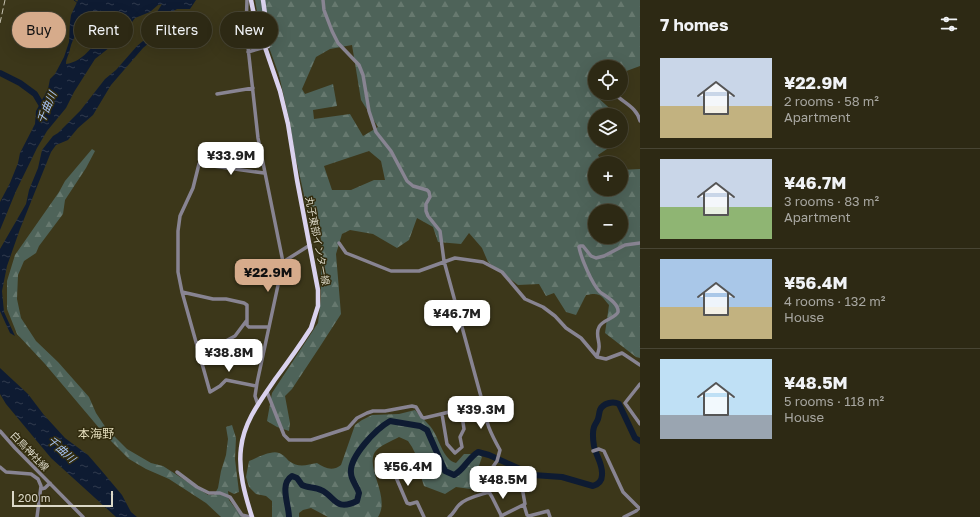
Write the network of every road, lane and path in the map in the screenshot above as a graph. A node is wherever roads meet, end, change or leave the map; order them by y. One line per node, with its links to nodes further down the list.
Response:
1 (247, 0): 9 (street)
2 (250, 0): 5 (main road, 丸子東部インター線)
3 (263, 0): 6 (main road)
4 (323, 0): 18 (street)
5 (253, 12)
6 (265, 12)
7 (262, 48): 9 (street)
8 (265, 48): 17 (main road, 丸子東部インター線)
9 (248, 52): 10 (street)
10 (253, 88): 11 (street); 14 (street)
11 (217, 94)
12 (621, 100): 13 (street)
13 (640, 121)
14 (264, 173): 19 (street); 20 (street)
15 (339, 243): 18 (street)
16 (640, 243): 24 (street)
17 (310, 245): 19 (street); 28 (main road, 丸子東部インター線)
18 (444, 261): 24 (street); 30 (street)
19 (282, 262): 22 (street)
20 (182, 292): 21 (street); 23 (street)
21 (247, 320): 22 (street); 23 (street)
22 (268, 327): 27 (street)
23 (198, 348): 27 (street)
24 (597, 357): 25 (street)
25 (640, 365)
26 (640, 384): 33 (street)
27 (256, 386): 29 (street)
28 (267, 392): 29 (main road, 丸子東部インター線); 32 (street)
29 (258, 404): 48 (main road, 丸子東部インター線)
30 (483, 404): 31 (street); 42 (street)
31 (461, 409): 32 (street); 32 (street)
32 (442, 414)
33 (639, 422)
34 (0, 431): 39 (street, 白鳥神社線)
35 (593, 451): 44 (street)
36 (387, 460): 49 (street)
37 (0, 467): 41 (street)
38 (177, 472): 48 (street)
39 (50, 483): 41 (street); 47 (street, 白鳥神社線)
40 (522, 487): 43 (street)
41 (41, 489): 46 (street)
42 (489, 492): 45 (street); 50 (street)
43 (524, 505): 45 (street); 51 (street)
44 (640, 508): 52 (street)
45 (502, 516)
46 (37, 517)
47 (83, 517)
48 (251, 517)
49 (424, 517)
50 (449, 517)
51 (550, 517)
52 (624, 517)

